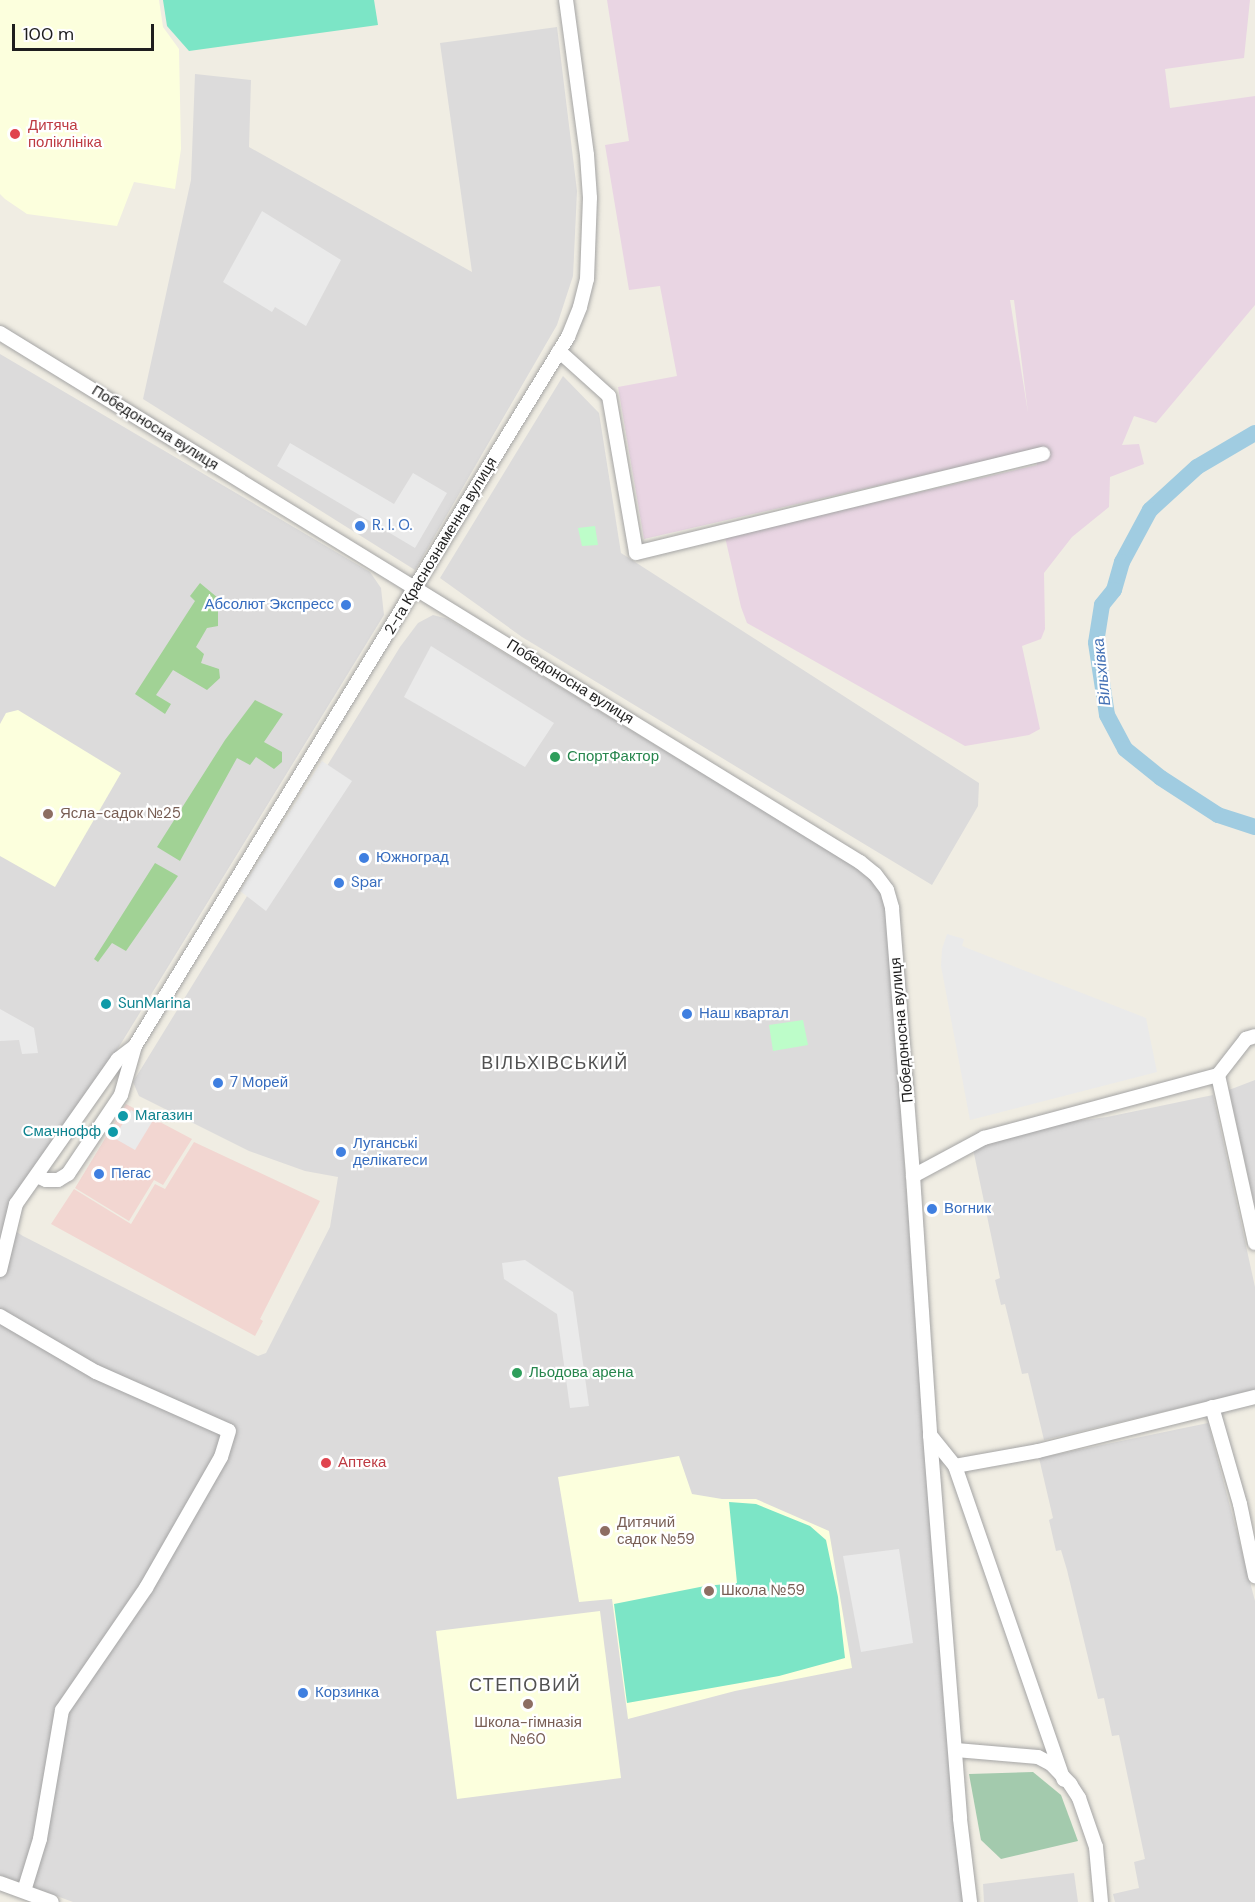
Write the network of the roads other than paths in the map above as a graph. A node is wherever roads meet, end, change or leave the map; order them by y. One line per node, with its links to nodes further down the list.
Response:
1 (566, 0): 3 (street, 2-га Краснознаменна вулиця)
2 (0, 333): 5 (street, Победоносна вулиця)
3 (559, 351): 4 (street); 5 (street, 2-га Краснознаменна вулиця)
4 (1043, 454)
5 (417, 587): 7 (street, 2-га Краснознаменна вулиця); 10 (street, Победоносна вулиця)
6 (1255, 1036): 8 (street)
7 (135, 1046): 9 (street, 2-га Краснознаменна вулиця); 9 (street, 2-га Краснознаменна вулиця)
8 (1218, 1075): 10 (street); 11 (street)
9 (37, 1176): 12 (street)
10 (913, 1176): 16 (street, Победоносна вулиця)
11 (1255, 1243)
12 (0, 1270)
13 (0, 1316): 22 (street)
14 (1255, 1397): 15 (street)
15 (1212, 1407): 17 (street); 18 (street)
16 (930, 1435): 17 (street); 19 (street, Победоносна вулиця)
17 (955, 1466): 20 (street)
18 (1255, 1576)
19 (956, 1750): 20 (street); 24 (street, Победоносна вулиця)
20 (1064, 1780): 25 (street)
21 (0, 1883): 22 (street)
22 (24, 1891): 23 (street)
23 (52, 1902)
24 (970, 1902)
25 (1101, 1902)

